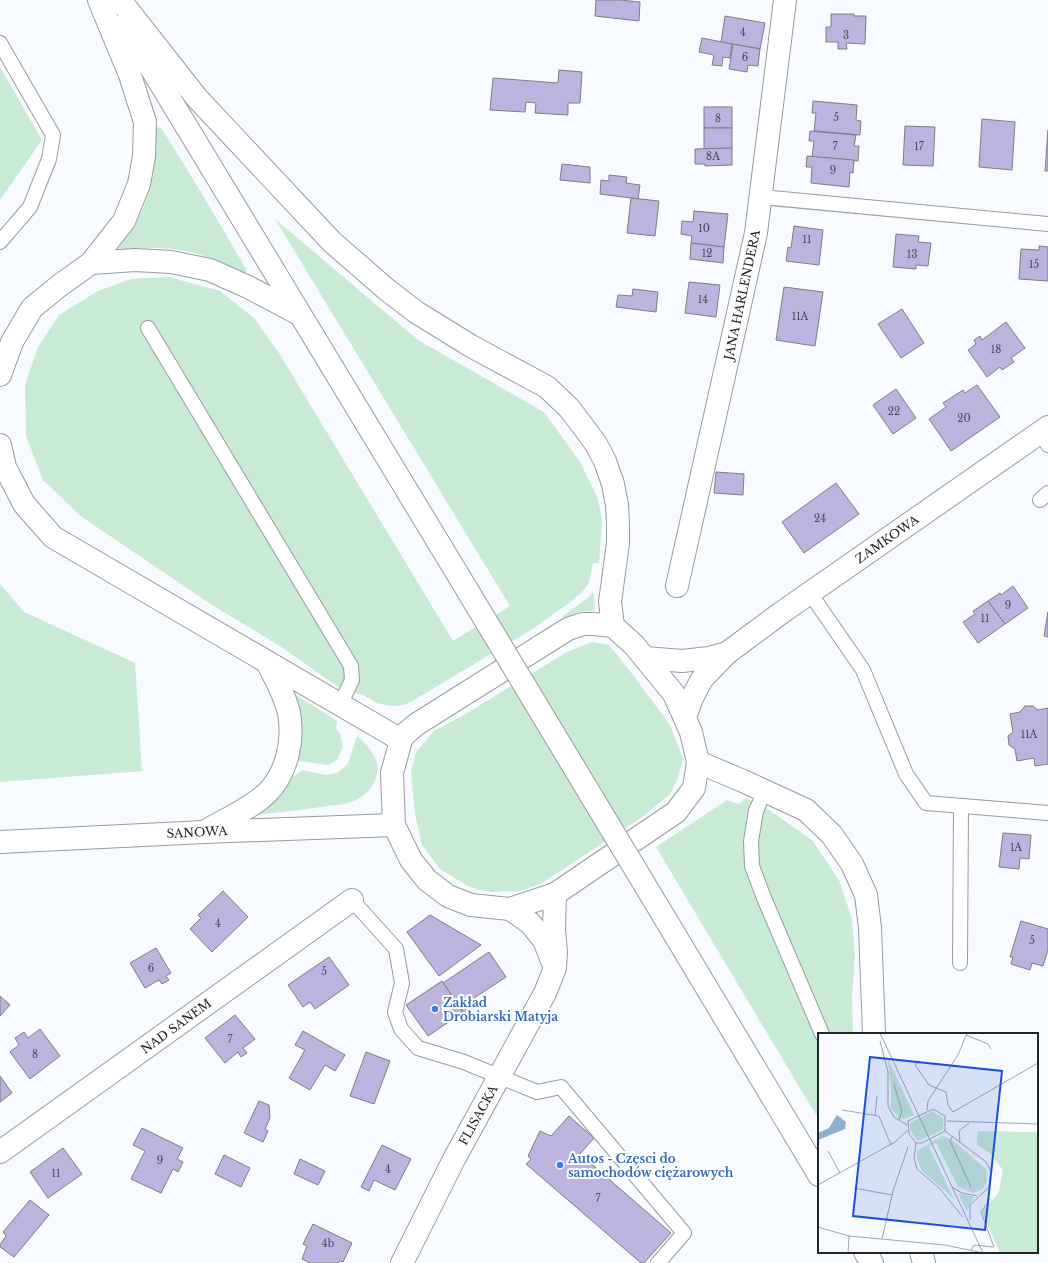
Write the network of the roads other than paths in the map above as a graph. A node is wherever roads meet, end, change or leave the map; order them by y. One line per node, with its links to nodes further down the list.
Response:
1 (99, 0): 9 (main road)
2 (110, 0): 10 (main road)
3 (120, 0): 17 (main road)
4 (785, 0): 6 (main road, JANA HARLENDERA)
5 (0, 43): 8 (lane)
6 (761, 197): 7 (lane); 15 (main road, JANA HARLENDERA)
7 (1048, 224)
8 (0, 242)
9 (91, 264): 10 (main road); 12 (main road)
10 (300, 315): 40 (main road, bridge)
11 (148, 328): 21 (lane)
12 (0, 375)
13 (1045, 435): 16 (main road, ZAMKOWA)
14 (0, 445): 20 (main road)
15 (677, 586)
16 (810, 593): 18 (main road, ZAMKOWA); 26 (lane)
17 (613, 626): 19 (main road); 23 (main road)
18 (727, 653): 19 (main road, ZAMKOWA); 22 (main road, ZAMKOWA)
19 (644, 658): 22 (main road)
20 (267, 662): 21 (main road); 29 (main road)
21 (340, 705): 23 (main road)
22 (684, 717): 24 (main road)
23 (401, 740): 28 (main road)
24 (698, 762): 25 (main road); 31 (main road)
25 (764, 790): 36 (lane); 37 (main road)
26 (961, 806): 27 (lane); 34 (lane)
27 (1048, 813)
28 (394, 825): 29 (main road, SANOWA); 33 (main road)
29 (204, 832): 30 (main road, SANOWA)
30 (0, 842)
31 (555, 894): 33 (main road); 35 (main road, FLISACKA)
32 (352, 900): 38 (lane); 39 (main road, NAD SANEM)
33 (510, 909): 35 (main road)
34 (960, 963)
35 (555, 968): 38 (main road, FLISACKA)
36 (822, 1033)
37 (874, 1033)
38 (499, 1076): 43 (main road, FLISACKA); 44 (lane)
39 (0, 1152)
40 (818, 1173)
41 (866, 1253): 45 (main road)
42 (921, 1253): 46 (main road)
43 (402, 1263)
44 (658, 1263)
45 (872, 1263)
46 (924, 1263)

